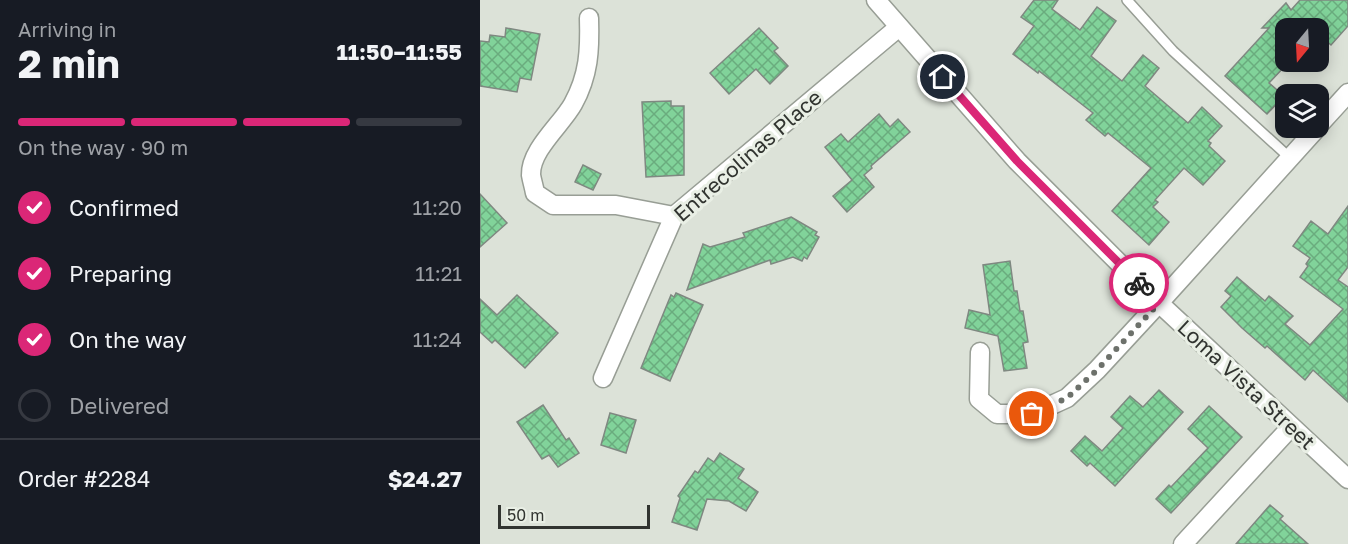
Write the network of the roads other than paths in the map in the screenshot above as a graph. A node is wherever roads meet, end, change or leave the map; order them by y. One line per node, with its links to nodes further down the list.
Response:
1 (876, 0): 4 (street, Loma Vista Street)
2 (1127, 0): 8 (lane)
3 (589, 18): 9 (street)
4 (899, 27): 9 (street, Entrecolinas Place); 10 (street, Loma Vista Street)
5 (1348, 93): 6 (street)
6 (1329, 115)
7 (1308, 138): 8 (street)
8 (1290, 158): 10 (street)
9 (674, 216): 12 (street, Entrecolinas Place)
10 (1159, 303): 11 (street); 13 (street, Loma Vista Street)
11 (980, 352)
12 (603, 378)
13 (1291, 428): 14 (street, Loma Vista Street); 15 (street)
14 (1348, 479)
15 (1183, 544)

